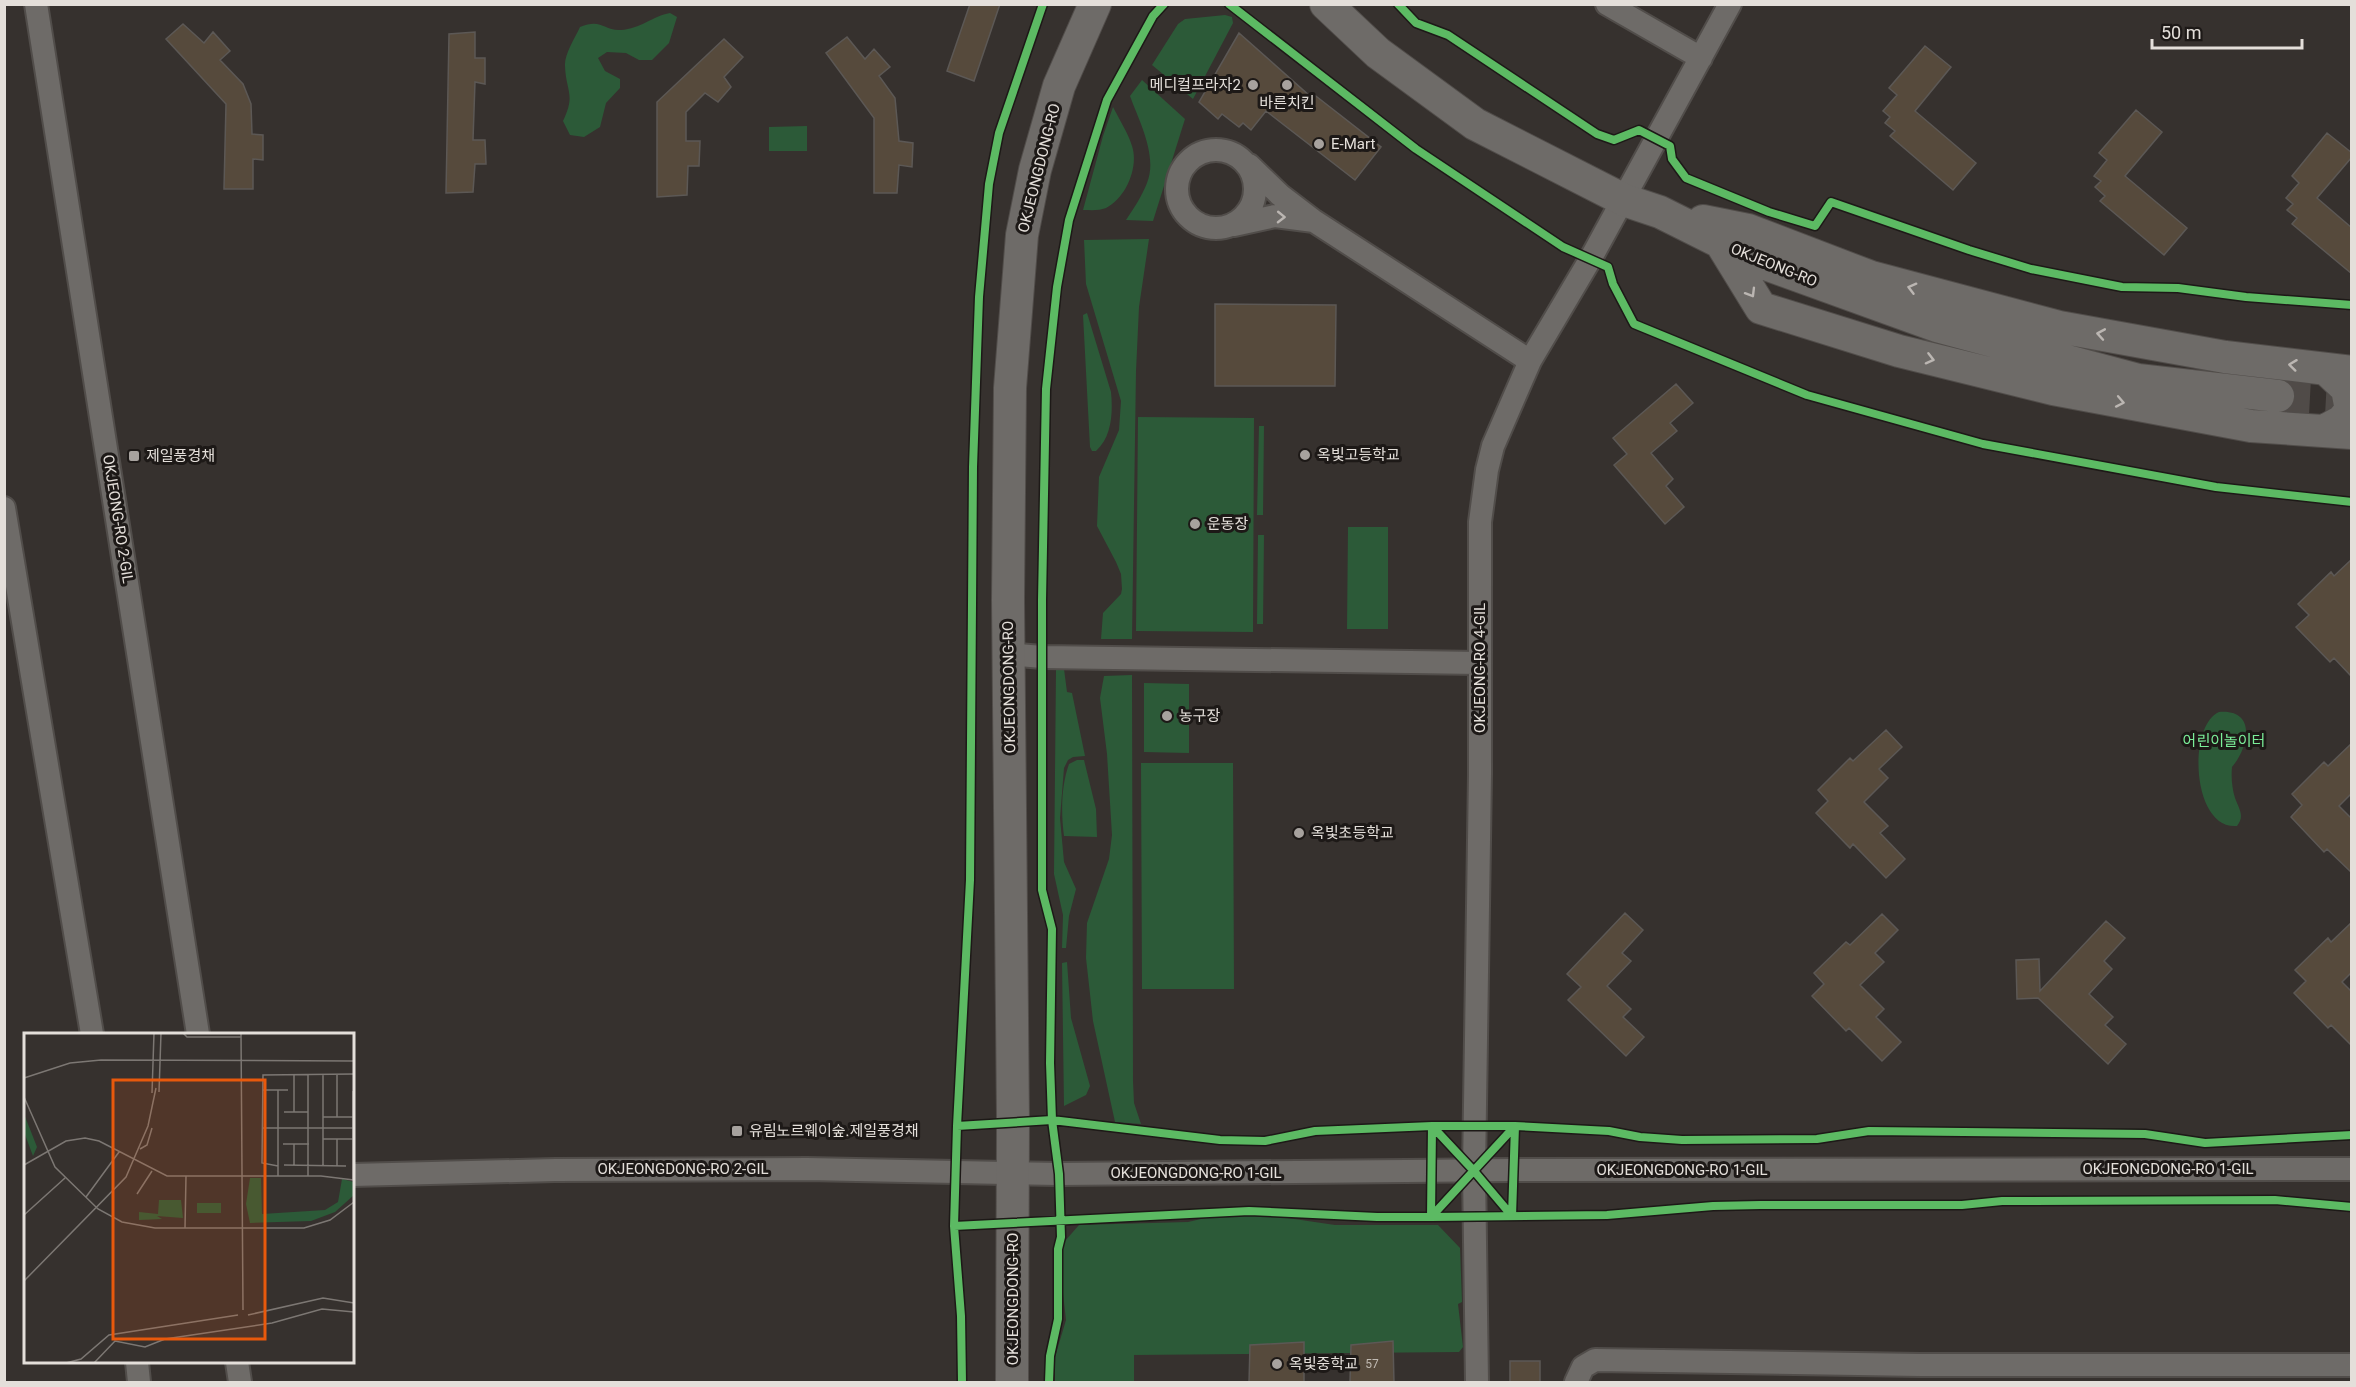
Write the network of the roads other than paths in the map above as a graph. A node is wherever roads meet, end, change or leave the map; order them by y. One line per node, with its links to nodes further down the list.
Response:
1 (36, 4): 21 (street, OKJEONG-RO 2-GIL)
2 (1095, 4): 18 (main road, OKJEONGDONG-RO)
3 (1326, 4): 8 (main road, OKJEONG-RO)
4 (1607, 4): 6 (street)
5 (1730, 4): 6 (street, OKJEONG-RO 4-GIL)
6 (1701, 58): 8 (street, OKJEONG-RO 4-GIL)
7 (1245, 161): 10 (street); 11 (street); 11 (street)
8 (1624, 200): 9 (main road, OKJEONG-RO); 13 (street, OKJEONG-RO 4-GIL)
9 (1660, 212): 12 (main road, OKJEONG-RO); 14 (main road, one-way to 9)
10 (1314, 221): 11 (street, one-way to 10); 13 (street)
11 (1224, 228)
12 (1721, 243): 15 (main road, OKJEONG-RO); 16 (main road, one-way to 16)
13 (1530, 361): 19 (street, OKJEONG-RO 4-GIL)
14 (2339, 370): 16 (main road)
15 (2278, 396)
16 (2338, 432)
17 (4, 508): 20 (street)
18 (1008, 654): 19 (street); 24 (main road, OKJEONGDONG-RO)
19 (1480, 663): 23 (street, OKJEONG-RO 4-GIL)
20 (92, 1033)
21 (198, 1033)
22 (2352, 1169): 23 (street, OKJEONGDONG-RO 1-GIL)
23 (1474, 1171): 24 (street, OKJEONGDONG-RO 1-GIL); 34 (street, OKJEONG-RO 4-GIL)
24 (1013, 1174): 25 (street, OKJEONGDONG-RO 2-GIL); 33 (main road, OKJEONGDONG-RO)
25 (354, 1175)
26 (136, 1363): 31 (street)
27 (237, 1363): 32 (street)
28 (2352, 1365): 30 (street)
29 (1920, 1374): 30 (street); 35 (street)
30 (2265, 1374)
31 (139, 1383)
32 (240, 1383)
33 (1012, 1383)
34 (1477, 1383)
35 (1576, 1383)

